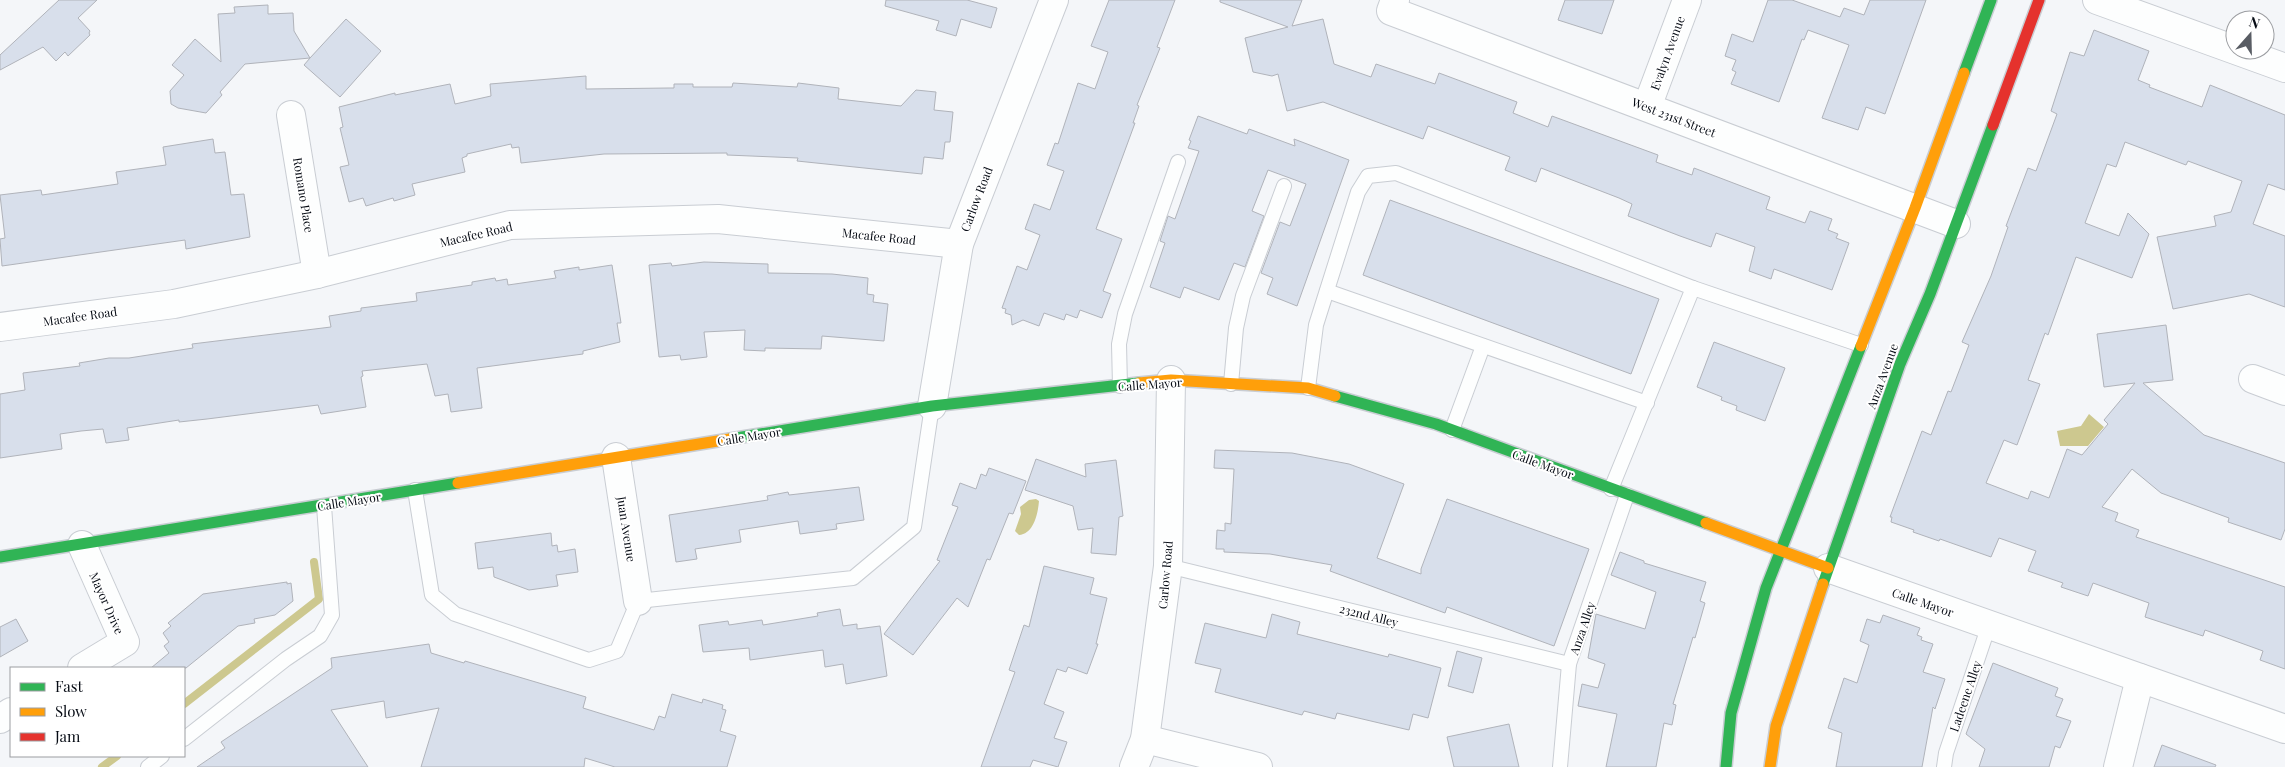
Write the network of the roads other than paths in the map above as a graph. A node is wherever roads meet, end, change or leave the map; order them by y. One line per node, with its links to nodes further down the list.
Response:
1 (1054, 0): 14 (street, Carlow Road)
2 (1687, 0): 8 (street, Evalyn Avenue)
3 (1990, 0): 12 (street)
4 (2039, 0): 13 (street, Anza Avenue)
5 (2097, 0): 7 (street)
6 (1393, 5): 8 (street, West 231st Street)
7 (2285, 68)
8 (1647, 107): 12 (street, West 231st Street)
9 (291, 115): 15 (street, Romano Place)
10 (1178, 162): 24 (lane)
11 (1284, 186): 23 (lane)
12 (1915, 208): 13 (street, West 231st Street); 19 (street)
13 (1956, 224): 39 (street, Anza Avenue)
14 (959, 244): 15 (street, Macafee Road); 28 (street, Carlow Road)
15 (317, 274): 18 (street, Macafee Road)
16 (1693, 288): 17 (lane); 19 (lane); 27 (lane)
17 (1327, 291): 20 (lane); 25 (lane)
18 (0, 326)
19 (1861, 345): 36 (street)
20 (1483, 346): 27 (lane); 29 (lane)
21 (2253, 379): 26 (street)
22 (1171, 380): 23 (street, Calle Mayor); 24 (street, Calle Mayor); 38 (street, Carlow Road)
23 (1231, 384): 25 (street, Calle Mayor)
24 (1120, 386): 28 (street, Calle Mayor)
25 (1308, 388): 29 (street, Calle Mayor)
26 (2285, 391)
27 (1647, 403): 31 (lane)
28 (932, 406): 30 (street, Calle Mayor); 40 (lane)
29 (1452, 430): 31 (street, Calle Mayor)
30 (616, 457): 32 (street, Calle Mayor); 40 (street, Juan Avenue)
31 (1612, 489): 33 (street, Calle Mayor)
32 (415, 490): 34 (street, Calle Mayor); 40 (lane)
33 (1626, 494): 36 (street, Calle Mayor); 42 (lane, Anza Alley)
34 (324, 506): 35 (street, Calle Mayor); 46 (lane)
35 (82, 545): 37 (street, Calle Mayor); 43 (street, Mayor Drive)
36 (1780, 551): 39 (street, Calle Mayor); 53 (street)
37 (0, 557)
38 (1168, 566): 42 (lane, 232nd Alley); 47 (street, Carlow Road)
39 (1828, 568): 41 (street, Calle Mayor); 54 (street, Anza Avenue)
40 (638, 601)
41 (1989, 625): 44 (street, Calle Mayor); 55 (lane, Ladeene Alley)
42 (1570, 664): 52 (lane, Anza Alley)
43 (84, 667)
44 (2140, 678): 45 (street, Calle Mayor); 56 (street)
45 (2285, 729)
46 (185, 738)
47 (1144, 739): 50 (street, Carlow Road); 51 (street)
48 (161, 757): 49 (lane)
49 (148, 767)
50 (1134, 767)
51 (1258, 767)
52 (1560, 767)
53 (1726, 767)
54 (1770, 767)
55 (1944, 767)
56 (2118, 767)

